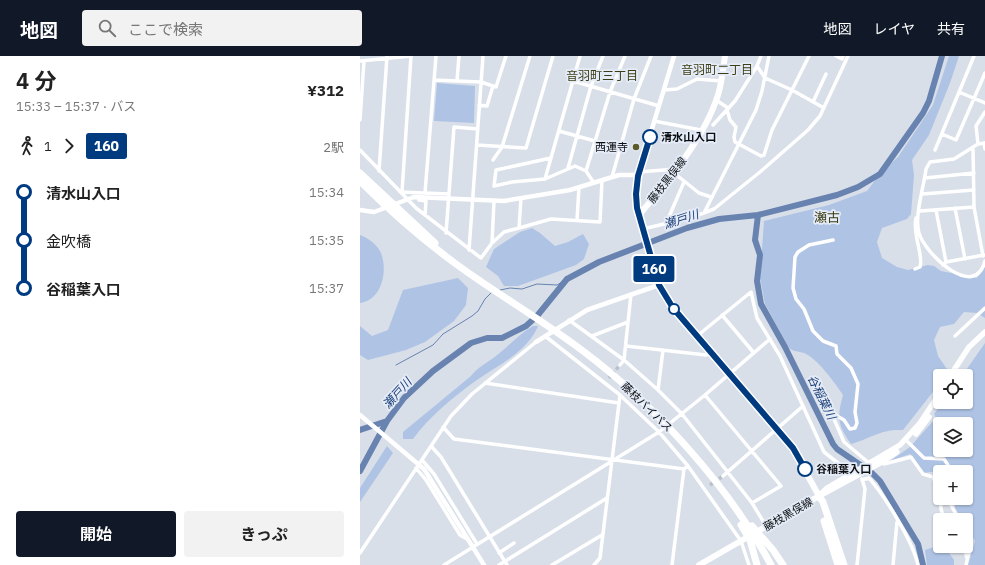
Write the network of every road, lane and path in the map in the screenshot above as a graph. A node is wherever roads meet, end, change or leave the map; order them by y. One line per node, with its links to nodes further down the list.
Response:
1 (411, 56): 20 (street); 85 (street)
2 (436, 56): 27 (street)
3 (459, 56): 28 (street)
4 (483, 56): 31 (street)
5 (506, 56): 32 (street)
6 (530, 56): 61 (street)
7 (553, 56): 61 (street)
8 (580, 56): 29 (street)
9 (603, 56): 33 (street)
10 (625, 56): 36 (street)
11 (651, 56): 39 (street)
12 (674, 56): 34 (street)
13 (726, 56): 30 (main road, 藤枝黒俣線)
14 (769, 56): 26 (street)
15 (810, 56): 35 (street)
16 (836, 56): 17 (street)
17 (843, 56)
18 (848, 56): 45 (street)
19 (974, 56): 37 (street)
20 (387, 57): 22 (street); 70 (street)
21 (759, 57): 23 (street)
22 (362, 61): 48 (street)
23 (757, 66): 26 (street); 46 (street)
24 (985, 73): 38 (street)
25 (826, 74): 41 (street)
26 (765, 78): 35 (street); 58 (street)
27 (434, 80): 28 (street); 86 (street)
28 (457, 81): 31 (street)
29 (573, 81): 33 (street); 53 (street)
30 (721, 81): 34 (street); 40 (main road, 藤枝黒俣線)
31 (481, 82): 32 (street); 43 (street)
32 (493, 86): 43 (street)
33 (591, 86): 36 (street); 55 (street)
34 (664, 90): 44 (street)
35 (792, 90): 41 (street); 58 (street)
36 (610, 92): 39 (street); 56 (street)
37 (960, 92): 38 (street); 54 (street)
38 (974, 98): 42 (street); 54 (street)
39 (634, 99): 44 (street); 62 (street)
40 (716, 100): 46 (street); 52 (main road, 藤枝黒俣線)
41 (813, 102): 45 (street)
42 (985, 103)
43 (479, 105): 51 (street)
44 (659, 106): 49 (street)
45 (824, 108): 99 (street)
46 (727, 109): 50 (street); 58 (street)
47 (985, 112): 59 (street)
48 (360, 120)
49 (654, 121): 52 (street); 75 (street)
50 (714, 125)
51 (478, 129): 60 (street); 88 (street)
52 (701, 130): 72 (main road, 藤枝黒俣線)
53 (559, 131): 55 (street); 67 (street)
54 (942, 134): 65 (street)
55 (577, 135): 56 (street); 69 (street)
56 (595, 141): 62 (street); 71 (street)
57 (985, 143): 59 (street); 66 (street)
58 (739, 144): 89 (street)
59 (978, 144): 63 (street)
60 (476, 145): 61 (street); 92 (street)
61 (502, 147): 68 (street)
62 (620, 148): 76 (street)
63 (973, 148): 74 (street); 77 (street)
64 (360, 150): 70 (street)
65 (935, 150)
66 (985, 150)
67 (550, 158): 78 (street); 78 (street)
68 (493, 160)
69 (568, 168): 71 (street); 78 (street)
70 (379, 171): 85 (street)
71 (586, 171): 82 (street)
72 (675, 171): 75 (street); 81 (street); 101 (main road, 藤枝黒俣線)
73 (360, 173): 115 (highway, 藤枝バイパス)
74 (974, 173): 77 (street); 84 (street)
75 (639, 174): 76 (street); 101 (street)
76 (612, 177): 79 (street)
77 (925, 178): 87 (street)
78 (545, 179)
79 (602, 180): 82 (street); 102 (street)
80 (360, 181): 115 (highway, 藤枝バイパス)
81 (684, 182): 89 (street); 103 (street)
82 (594, 183): 83 (street)
83 (579, 188): 90 (street); 102 (street)
84 (974, 190): 87 (street); 94 (street)
85 (401, 192): 86 (street); 100 (street)
86 (425, 193): 88 (street)
87 (922, 194): 98 (street)
88 (449, 196): 92 (street); 96 (street); 106 (street)
89 (711, 197): 99 (street)
90 (521, 198): 93 (street); 104 (street)
91 (420, 200): 100 (street)
92 (473, 200): 93 (street); 109 (street)
93 (494, 201): 108 (street)
94 (974, 207): 95 (street); 110 (street)
95 (955, 208): 97 (street); 111 (street)
96 (360, 210)
97 (936, 210): 98 (street); 113 (street)
98 (920, 211): 113 (street); 114 (street)
99 (704, 213): 103 (street)
100 (425, 215): 106 (street)
101 (639, 216): 105 (main road, 藤枝黒俣線)
102 (577, 220): 104 (street)
103 (669, 223): 105 (street)
104 (519, 228): 108 (street)
105 (643, 231): 116 (main road, 藤枝黒俣線)
106 (446, 232): 109 (street)
107 (833, 240): 160 (street)
108 (492, 243): 109 (street)
109 (469, 250)
110 (984, 255): 111 (street)
111 (965, 259): 113 (street)
112 (985, 261): 113 (street)
113 (944, 263)
114 (915, 269)
115 (487, 284): 176 (highway, 藤枝バイパス)
116 (659, 285): 117 (street); 125 (main road, 藤枝黒俣線)
117 (631, 294): 120 (street); 121 (street)
118 (985, 308): 126 (street)
119 (722, 315): 125 (street); 128 (street); 133 (street)
120 (569, 320): 123 (street); 124 (street)
121 (628, 322): 124 (street); 130 (street)
122 (985, 332): 136 (main road)
123 (545, 336): 129 (street); 141 (street)
124 (592, 336): 134 (street)
125 (696, 336): 132 (main road, 藤枝黒俣線)
126 (955, 336)
127 (985, 337): 137 (main road)
128 (770, 339): 133 (street); 147 (street)
129 (536, 342): 140 (street)
130 (626, 346): 131 (street); 134 (street)
131 (663, 350): 132 (street); 142 (street)
132 (710, 352): 138 (main road, 藤枝黒俣線)
133 (754, 353): 138 (street)
134 (624, 360): 135 (street); 142 (street)
135 (620, 365)
136 (955, 369)
137 (959, 369)
138 (730, 374): 144 (street); 152 (main road, 藤枝黒俣線)
139 (609, 378): 141 (street)
140 (485, 383): 145 (street); 151 (street)
141 (606, 383): 143 (street)
142 (658, 390): 149 (street)
143 (620, 395): 145 (street); 153 (street)
144 (705, 396): 149 (street); 156 (street)
145 (619, 403): 158 (street)
146 (933, 403): 160 (main road)
147 (803, 406): 152 (street); 166 (street)
148 (934, 409): 154 (main road)
149 (682, 414): 153 (street); 165 (street)
150 (360, 415): 180 (street)
151 (443, 427): 155 (street); 158 (street)
152 (777, 429): 156 (street); 170 (main road, 藤枝黒俣線)
153 (658, 432): 158 (street); 162 (street)
154 (908, 442): 159 (main road); 161 (street)
155 (431, 446): 157 (street); 178 (street)
156 (753, 451): 165 (street); 172 (street)
157 (422, 460): 163 (street); 183 (street)
158 (612, 461): 164 (street); 171 (street); 178 (street)
159 (882, 462): 160 (main road); 173 (street)
160 (870, 465): 166 (main road)
161 (948, 465)
162 (688, 466): 164 (street); 169 (street)
163 (416, 468): 180 (street); 184 (street)
164 (684, 469): 198 (street)
165 (728, 471): 167 (street); 172 (street)
166 (859, 474): 170 (main road); 174 (street); 206 (street)
167 (723, 476)
168 (710, 485): 169 (street)
169 (706, 489): 181 (street)
170 (819, 496): 175 (main road, 藤枝黒俣線); 188 (highway); 205 (highway)
171 (607, 498): 177 (street); 191 (street)
172 (752, 503): 175 (street)
173 (942, 513)
174 (897, 522): 207 (street); 208 (street)
175 (766, 526): 181 (main road, 藤枝黒俣線)
176 (748, 527): 179 (highway); 179 (highway)
177 (602, 535): 189 (street); 195 (street)
178 (490, 537): 183 (street); 185 (street)
179 (755, 538): 201 (highway); 202 (highway); 203 (highway)
180 (468, 540): 183 (street)
181 (740, 541): 199 (main road, 藤枝黒俣線); 200 (street)
182 (514, 543): 185 (street)
183 (475, 546): 192 (street); 193 (street)
184 (360, 553)
185 (500, 553): 191 (street)
186 (966, 553): 190 (street)
187 (968, 553): 190 (street)
188 (834, 555): 204 (highway); 205 (highway)
189 (600, 558): 196 (street); 197 (street)
190 (967, 558): 209 (street)
191 (506, 563): 194 (street)
192 (444, 565)
193 (484, 565)
194 (499, 565)
195 (552, 565)
196 (594, 565)
197 (599, 565)
198 (672, 565)
199 (698, 565)
200 (749, 565)
201 (757, 565)
202 (771, 565)
203 (783, 565)
204 (838, 565)
205 (843, 565)
206 (857, 565)
207 (893, 565)
208 (918, 565)
209 (966, 565)

